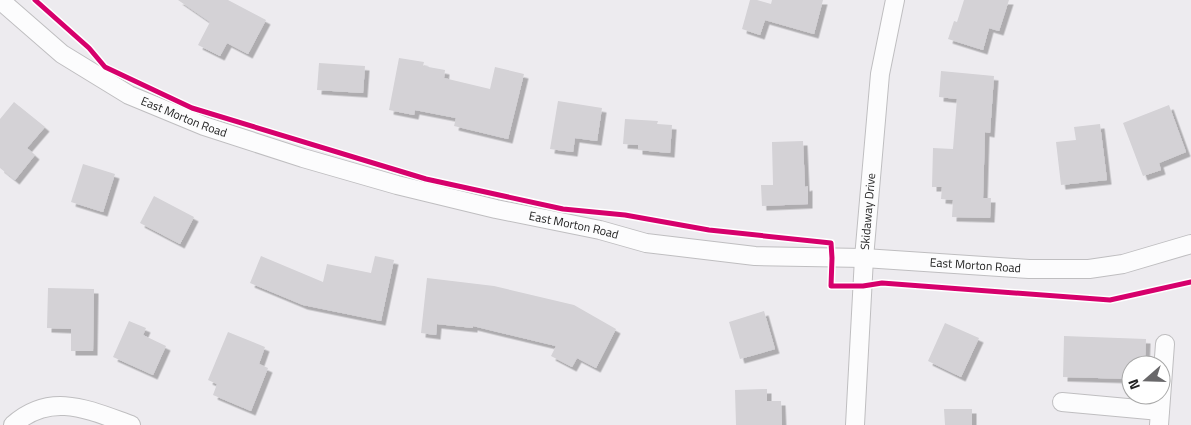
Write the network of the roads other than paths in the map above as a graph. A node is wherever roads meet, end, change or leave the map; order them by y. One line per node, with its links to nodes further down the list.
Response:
1 (0, 0): 4 (street, East Morton Road)
2 (895, 0): 4 (street, Skidaway Drive)
3 (1191, 244): 4 (street, East Morton Road)
4 (864, 258): 10 (street, Skidaway Drive)
5 (1165, 344): 7 (street)
6 (1062, 402): 7 (street)
7 (1159, 418)
8 (13, 425): 9 (street)
9 (130, 425)
10 (855, 425)

